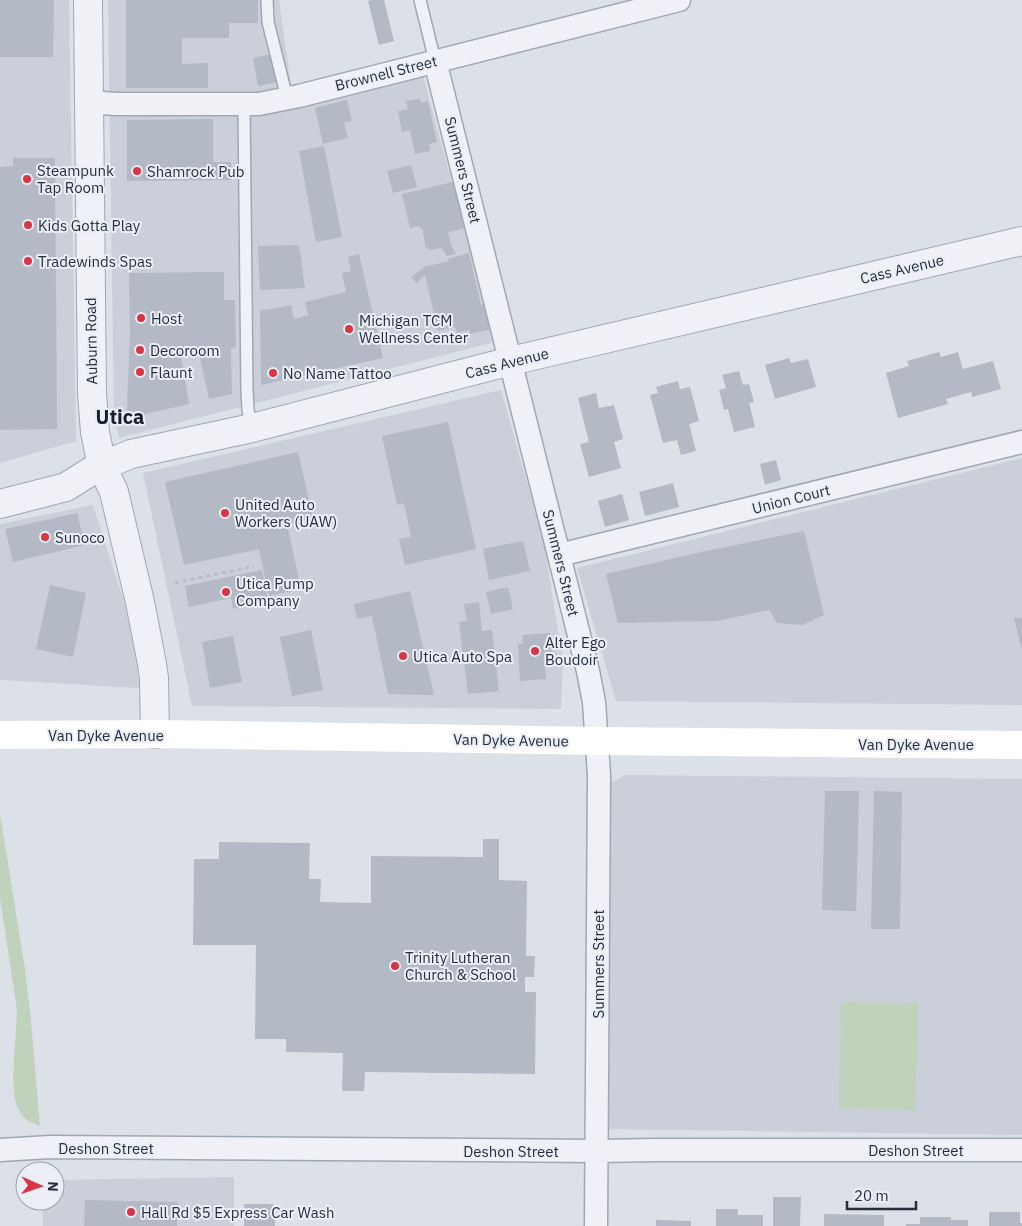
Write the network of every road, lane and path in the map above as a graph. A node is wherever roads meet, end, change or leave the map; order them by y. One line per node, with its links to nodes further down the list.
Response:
1 (88, 0): 7 (street, Auburn Road)
2 (267, 0): 6 (lane)
3 (420, 0): 5 (lane)
4 (679, 0): 5 (street, Brownell Street)
5 (436, 61): 6 (street, Brownell Street); 10 (street, Summers Street)
6 (287, 98): 8 (street, Brownell Street)
7 (89, 102): 8 (street, Brownell Street); 13 (street, Auburn Road)
8 (244, 104): 11 (lane)
9 (1022, 241): 10 (street, Cass Avenue)
10 (510, 361): 11 (street, Cass Avenue); 15 (street, Summers Street)
11 (252, 428): 13 (street, Cass Avenue)
12 (1022, 442): 15 (street, Union Court)
13 (102, 466): 14 (street, Cass Avenue); 20 (street, Auburn Road)
14 (0, 504)
15 (559, 555): 22 (street, Summers Street)
16 (254, 566): 17 (path)
17 (175, 583)
18 (564, 656): 19 (path)
19 (552, 658)
20 (155, 734): 21 (main road, Van Dyke Avenue); 22 (main road, Van Dyke Avenue)
21 (0, 735)
22 (597, 741): 23 (main road, Van Dyke Avenue); 26 (street, Summers Street)
23 (1022, 745)
24 (0, 1150): 26 (street, Deshon Street)
25 (1022, 1150): 26 (street, Deshon Street)
26 (596, 1151): 27 (street, Summers Street)
27 (596, 1226)

